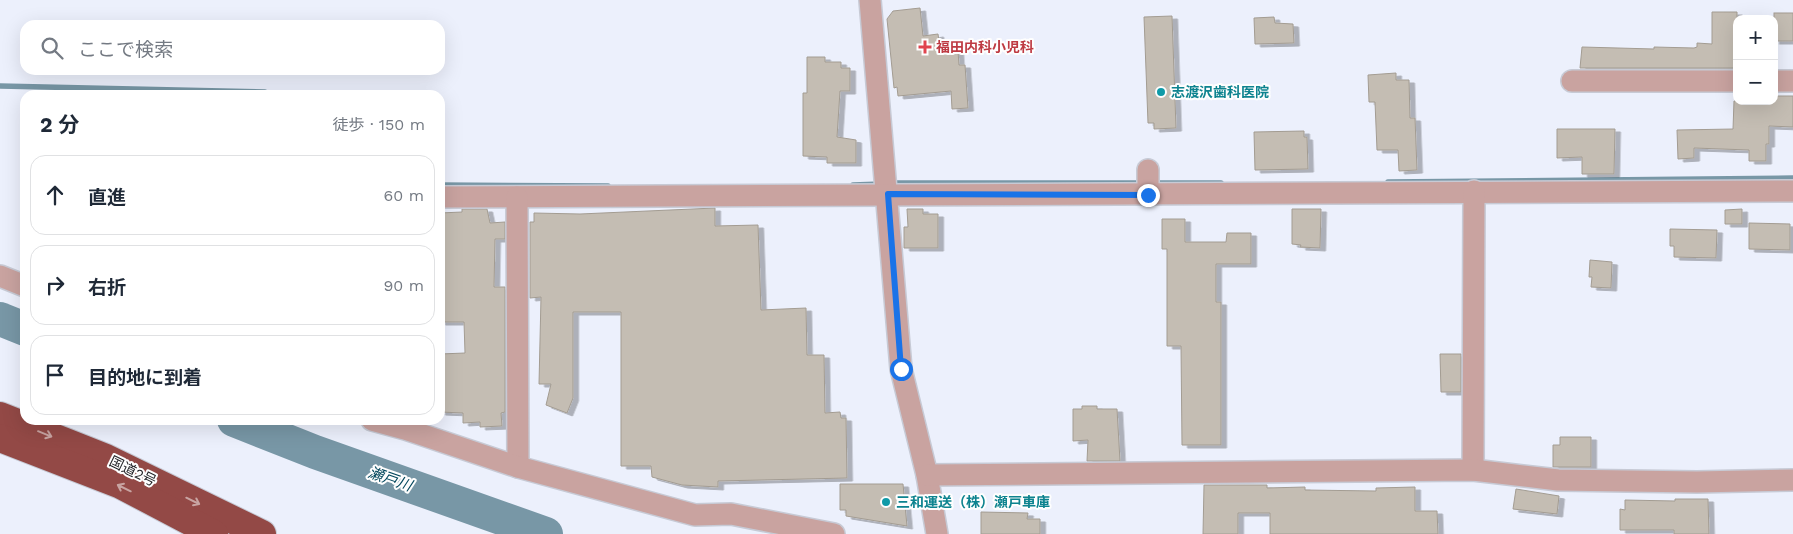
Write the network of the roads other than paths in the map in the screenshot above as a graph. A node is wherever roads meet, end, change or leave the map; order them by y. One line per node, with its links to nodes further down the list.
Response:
1 (870, 0): 6 (street)
2 (1572, 81): 3 (street)
3 (1733, 81)
4 (1778, 81): 5 (street)
5 (1793, 81)
6 (887, 187): 7 (street); 10 (street); 20 (street)
7 (1474, 191): 8 (street); 19 (street)
8 (1793, 191)
9 (445, 197): 10 (street)
10 (517, 197): 18 (street)
11 (0, 276): 12 (street)
12 (20, 284)
13 (0, 416): 14 (highway, 国道2号, one-way to 14)
14 (20, 424)
15 (23, 425): 23 (highway, 国道2号, one-way to 23)
16 (409, 425): 18 (street)
17 (0, 438): 22 (highway, 国道2号, one-way to 17)
18 (518, 468): 24 (street)
19 (1473, 470): 20 (street); 21 (street)
20 (927, 475): 25 (street)
21 (1793, 480)
22 (214, 534)
23 (262, 534)
24 (834, 534)
25 (937, 534)

